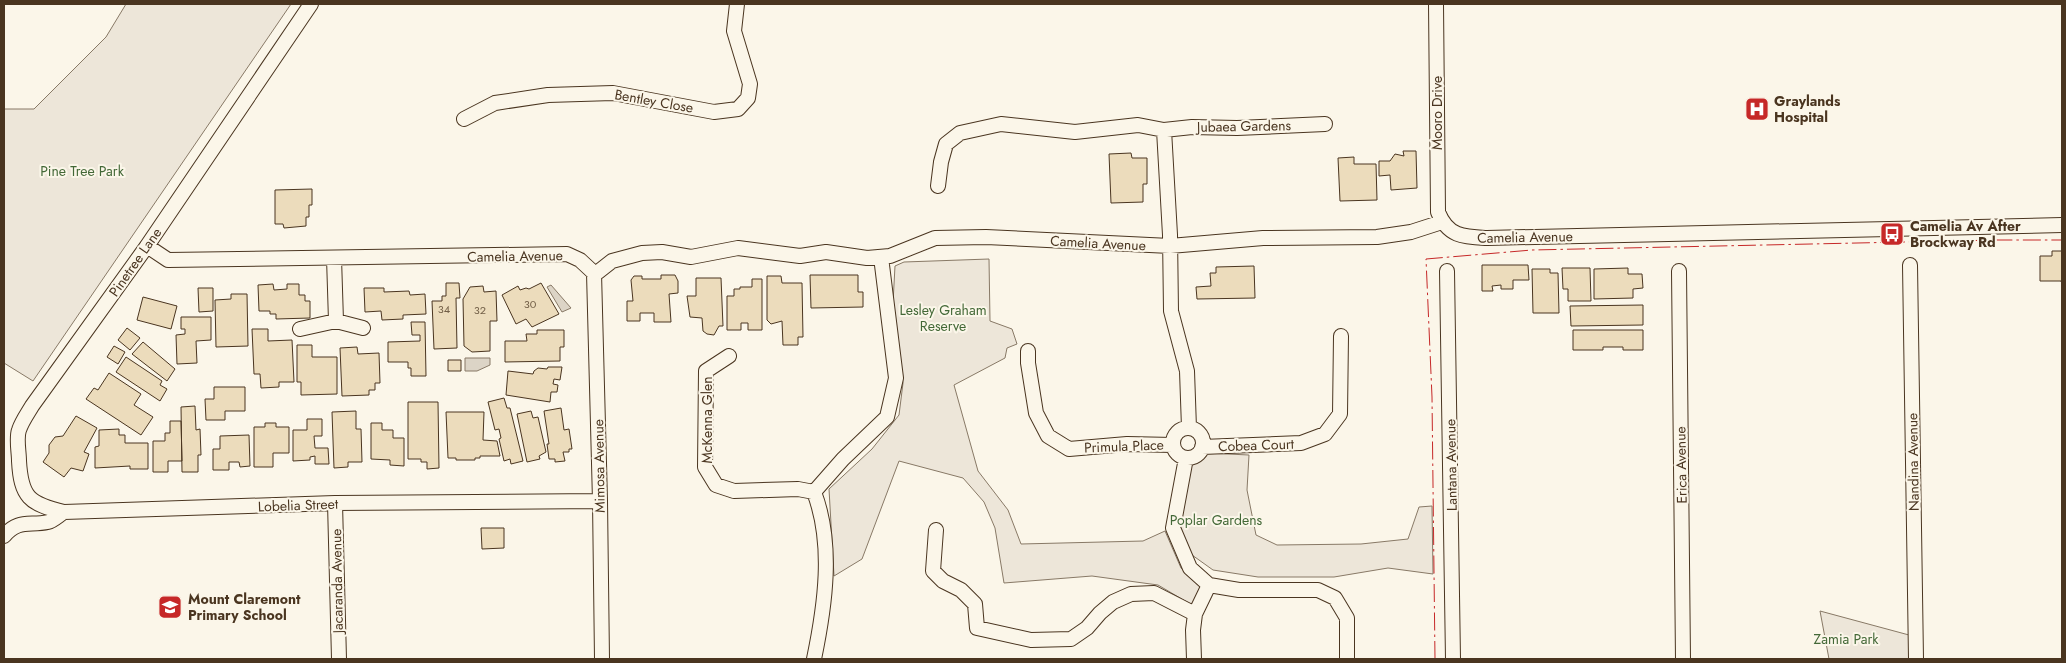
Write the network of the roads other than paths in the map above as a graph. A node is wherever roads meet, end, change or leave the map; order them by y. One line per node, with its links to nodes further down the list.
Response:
1 (311, 4): 10 (street, Pinetree Lane)
2 (737, 4): 4 (street, Bentley Close)
3 (1436, 4): 8 (street, Mooro Drive)
4 (464, 119)
5 (1325, 124): 6 (street, Jubaea Gardens)
6 (1164, 130): 7 (street, Jubaea Gardens); 11 (street)
7 (938, 186)
8 (1442, 222): 9 (street, Camelia Avenue); 11 (street, Camelia Avenue)
9 (2062, 225)
10 (148, 246): 13 (street, Camelia Avenue); 31 (street, Pinetree Lane)
11 (1170, 246): 12 (street, Camelia Avenue); 24 (street)
12 (881, 257): 17 (street, Camelia Avenue); 28 (street)
13 (334, 258): 17 (street, Camelia Avenue); 18 (street)
14 (1910, 265): 43 (street, Nandina Avenue)
15 (1447, 271): 41 (street, Lantana Avenue)
16 (1679, 271): 42 (street, Erica Avenue)
17 (594, 273): 29 (street, Mimosa Avenue)
18 (336, 321): 19 (street); 20 (street)
19 (363, 328)
20 (300, 329)
21 (1341, 336): 26 (street, Cobea Court)
22 (1028, 351): 25 (street, Primula Place)
23 (728, 356): 28 (street, McKenna Glen)
24 (1189, 428): 25 (street); 26 (street)
25 (1173, 445): 27 (street)
26 (1202, 447): 27 (street)
27 (1186, 458): 34 (street)
28 (814, 492): 38 (street)
29 (600, 501): 30 (street, Lobelia Street); 37 (street, Mimosa Avenue)
30 (335, 504): 31 (street, Lobelia Street); 36 (street, Jacaranda Avenue)
31 (64, 512): 33 (street, Lobelia Street)
32 (936, 530): 35 (street)
33 (4, 536)
34 (1209, 585): 35 (street); 40 (street)
35 (1195, 614): 39 (street)
36 (339, 659)
37 (602, 659)
38 (814, 659)
39 (1194, 659)
40 (1347, 659)
41 (1453, 659)
42 (1683, 659)
43 (1916, 659)

